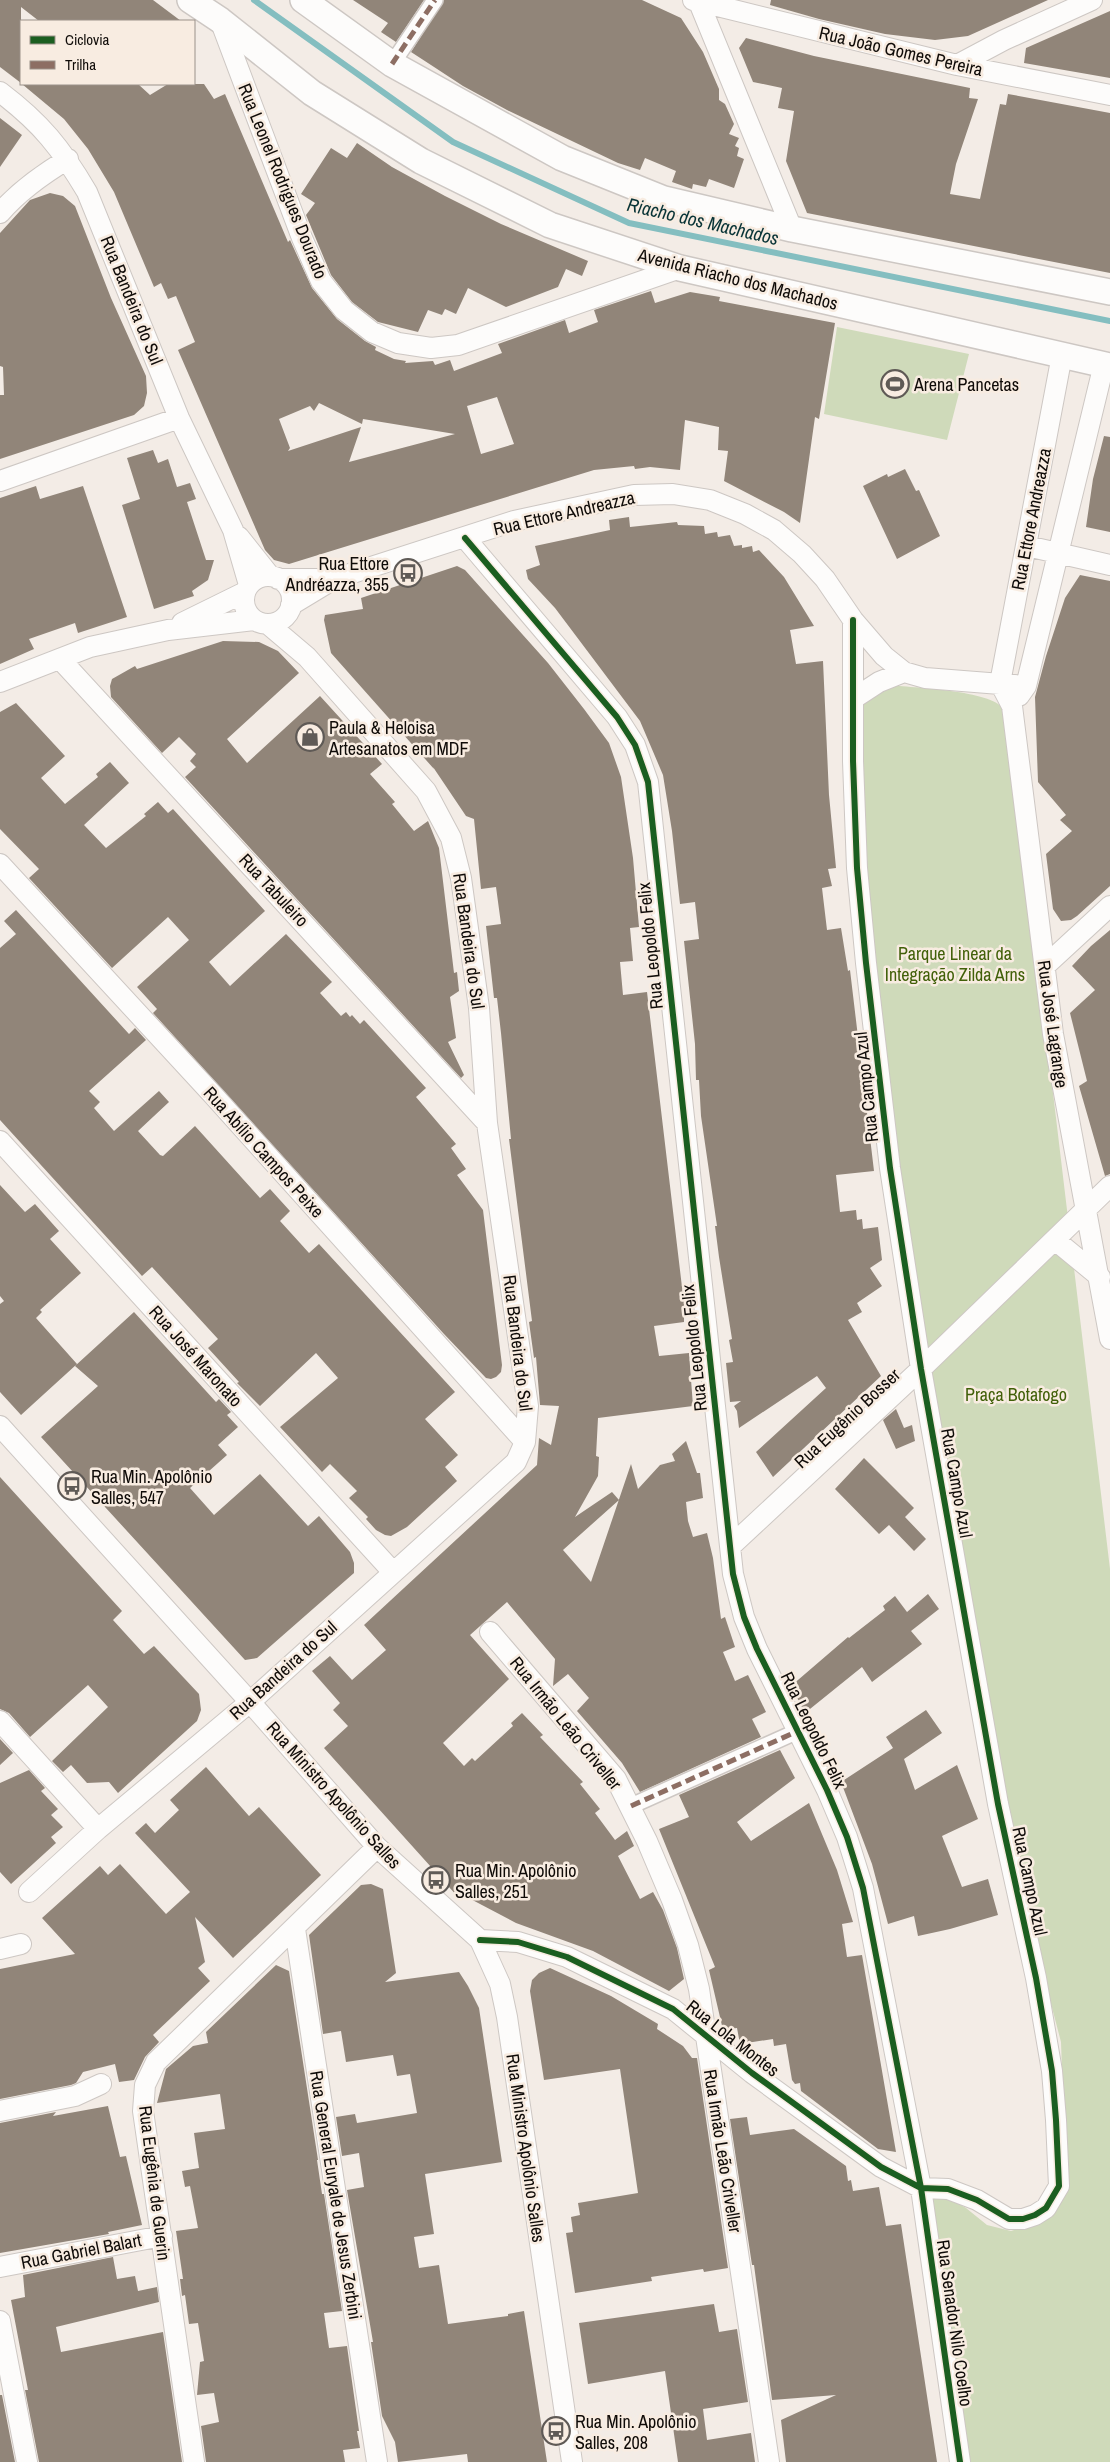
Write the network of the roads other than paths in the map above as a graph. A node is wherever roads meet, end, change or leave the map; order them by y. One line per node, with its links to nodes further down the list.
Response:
1 (190, 0): 6 (street, Avenida Riacho dos Machados)
2 (303, 0): 7 (street)
3 (435, 0): 7 (street)
4 (1092, 0): 8 (street)
5 (697, 1): 8 (street, Rua João Gomes Pereira); 13 (street)
6 (220, 20): 14 (street, Avenida Riacho dos Machados); 14 (street, Rua Leonel Rodrigues Dourado)
7 (392, 64): 13 (street)
8 (957, 65): 10 (street, Rua João Gomes Pereira)
9 (0, 92): 11 (street, Rua Bandeira do Sul)
10 (1110, 95)
11 (68, 159): 12 (street); 18 (street, Rua Bandeira do Sul)
12 (0, 213)
13 (792, 229): 15 (street)
14 (680, 268): 16 (street, Avenida Riacho dos Machados)
15 (1110, 292)
16 (1062, 355): 17 (street, Avenida Riacho dos Machados); 22 (street, Rua Ettore Andreazza)
17 (1107, 365): 23 (street, Rua Ettore Andreazza)
18 (179, 418): 19 (street); 20 (street, Rua Bandeira do Sul)
19 (0, 482)
20 (232, 530): 25 (street, Rua Bandeira do Sul); 27 (street, Rua Bandeira do Sul)
21 (465, 538): 26 (street, Rua Ettore Andreazza); 29 (street, Rua Ettore Andreazza); 53 (street, Rua Leopoldo Felix)
22 (1027, 546): 23 (street); 36 (street, Rua Ettore Andreazza)
23 (1058, 554): 24 (street); 37 (street, Rua Ettore Andreazza)
24 (1110, 565)
25 (274, 578): 26 (street, Rua Ettore Andreazza); 27 (street); 28 (street)
26 (334, 579): 28 (street, Rua Ettore Andreazza)
27 (247, 589): 30 (street); 31 (street)
28 (290, 609): 30 (street); 32 (street, Rua Bandeira do Sul)
29 (853, 620): 34 (street, Rua Ettore Andreazza); 38 (street, Rua Campo Azul)
30 (261, 622): 31 (street); 32 (street, Rua Bandeira do Sul)
31 (168, 630): 33 (street)
32 (307, 657): 43 (street, Rua Bandeira do Sul)
33 (60, 659): 35 (street); 43 (street, Rua Tabuleiro)
34 (904, 672): 36 (street, Rua Ettore Andreazza); 38 (street)
35 (0, 682)
36 (1000, 683): 37 (street, Rua Ettore Andreazza); 39 (street)
37 (1026, 686): 39 (street, Rua Ettore Andreazza)
38 (853, 700): 50 (street, Rua Campo Azul)
39 (1012, 706): 42 (street, Rua José Lagrange)
40 (0, 864): 52 (street, Rua Abílio Campos Peixe)
41 (1110, 906): 42 (street)
42 (1045, 966): 46 (street, Rua José Lagrange)
43 (487, 1123): 52 (street, Rua Bandeira do Sul)
44 (0, 1141): 54 (street, Rua José Maronato)
45 (1110, 1186): 46 (street, Rua Eugênio Bosser)
46 (1086, 1209): 47 (street, Rua Eugênio Bosser); 48 (street, Rua José Lagrange)
47 (1055, 1240): 48 (street); 50 (street, Rua Eugênio Bosser)
48 (1100, 1277): 49 (street, Rua José Lagrange)
49 (1110, 1339)
50 (921, 1369): 53 (street, Rua Eugênio Bosser); 70 (street, Rua Campo Azul)
51 (0, 1426): 56 (street, Rua Ministro Apolônio Salles)
52 (525, 1442): 54 (street, Rua Bandeira do Sul)
53 (732, 1545): 58 (street, Rua Leopoldo Felix)
54 (392, 1571): 56 (street, Rua Bandeira do Sul)
55 (490, 1632): 59 (street, Rua Irmão Leão Criveller)
56 (250, 1702): 60 (street, Rua Bandeira do Sul); 61 (street, Rua Ministro Apolônio Salles)
57 (0, 1721): 60 (street)
58 (798, 1731): 59 (street); 70 (street, Rua Leopoldo Felix)
59 (631, 1806): 67 (street, Rua Irmão Leão Criveller)
60 (98, 1829): 62 (street, Rua Bandeira do Sul)
61 (377, 1847): 63 (street, Rua Eugênia de Guerin); 64 (street, Rua Ministro Apolônio Salles)
62 (29, 1892)
63 (295, 1929): 71 (street, Rua Eugênia de Guerin); 76 (street, Rua General Euryale de Jesus Zerbini)
64 (480, 1940): 67 (street, Rua Lola Montes); 77 (street, Rua Ministro Apolônio Salles)
65 (20, 1944): 66 (street)
66 (0, 1948)
67 (703, 2032): 70 (street, Rua Lola Montes); 78 (street, Rua Irmão Leão Criveller)
68 (101, 2084): 69 (street)
69 (0, 2111)
70 (921, 2188): 79 (street, Rua Senador Nilo Coelho)
71 (162, 2236): 72 (street, Rua Gabriel Balart); 75 (street, Rua Eugênia de Guerin)
72 (0, 2267)
73 (0, 2321): 74 (street)
74 (27, 2462)
75 (194, 2462)
76 (377, 2462)
77 (572, 2462)
78 (769, 2462)
79 (960, 2462)

